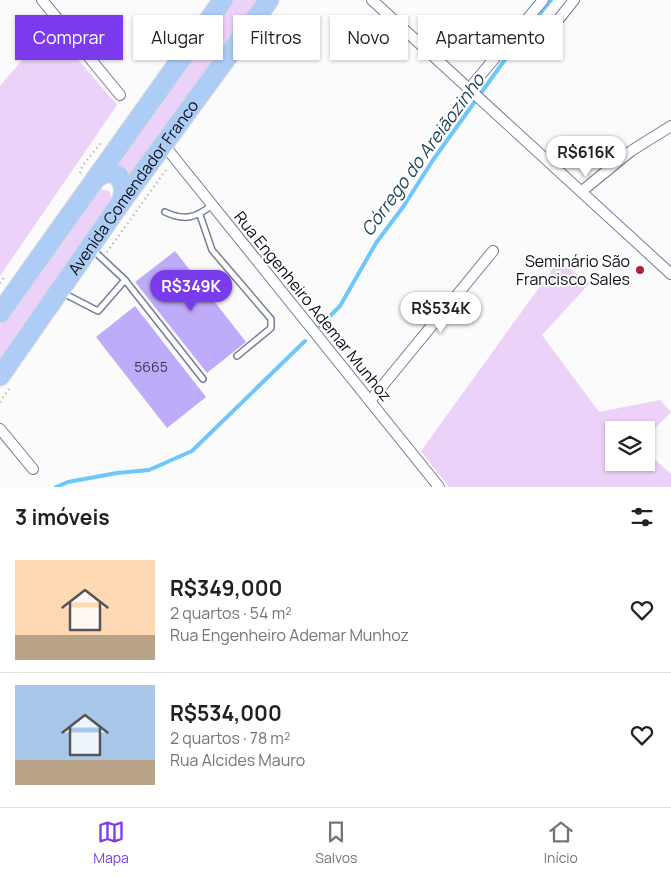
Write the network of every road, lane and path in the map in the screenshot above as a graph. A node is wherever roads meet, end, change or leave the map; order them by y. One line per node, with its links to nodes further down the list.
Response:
1 (42, 0): 9 (street)
2 (223, 0): 12 (highway)
3 (269, 0): 11 (highway, Avenida Comendador Franco)
4 (372, 0): 8 (street)
5 (543, 0): 8 (street)
6 (574, 0): 7 (street)
7 (562, 15)
8 (471, 91): 13 (street)
9 (120, 95)
10 (671, 126): 13 (street)
11 (164, 145): 14 (highway, Avenida Comendador Franco); 15 (street, Rua Engenheiro Ademar Munhoz)
12 (96, 178): 14 (highway); 23 (highway)
13 (582, 192): 20 (street)
14 (122, 201): 18 (highway, Avenida Comendador Franco)
15 (212, 204): 17 (lane); 27 (street, Rua Engenheiro Ademar Munhoz)
16 (165, 212): 17 (lane)
17 (200, 215): 24 (lane)
18 (91, 247): 21 (lane); 22 (highway, Avenida Comendador Franco)
19 (493, 252): 27 (street)
20 (671, 274)
21 (125, 280): 22 (lane); 26 (lane)
22 (60, 291): 25 (highway, Avenida Comendador Franco)
23 (0, 313)
24 (237, 356)
25 (0, 376)
26 (204, 379)
27 (370, 401): 30 (street, Rua Engenheiro Ademar Munhoz)
28 (0, 429): 29 (street)
29 (33, 470)
30 (439, 487)

